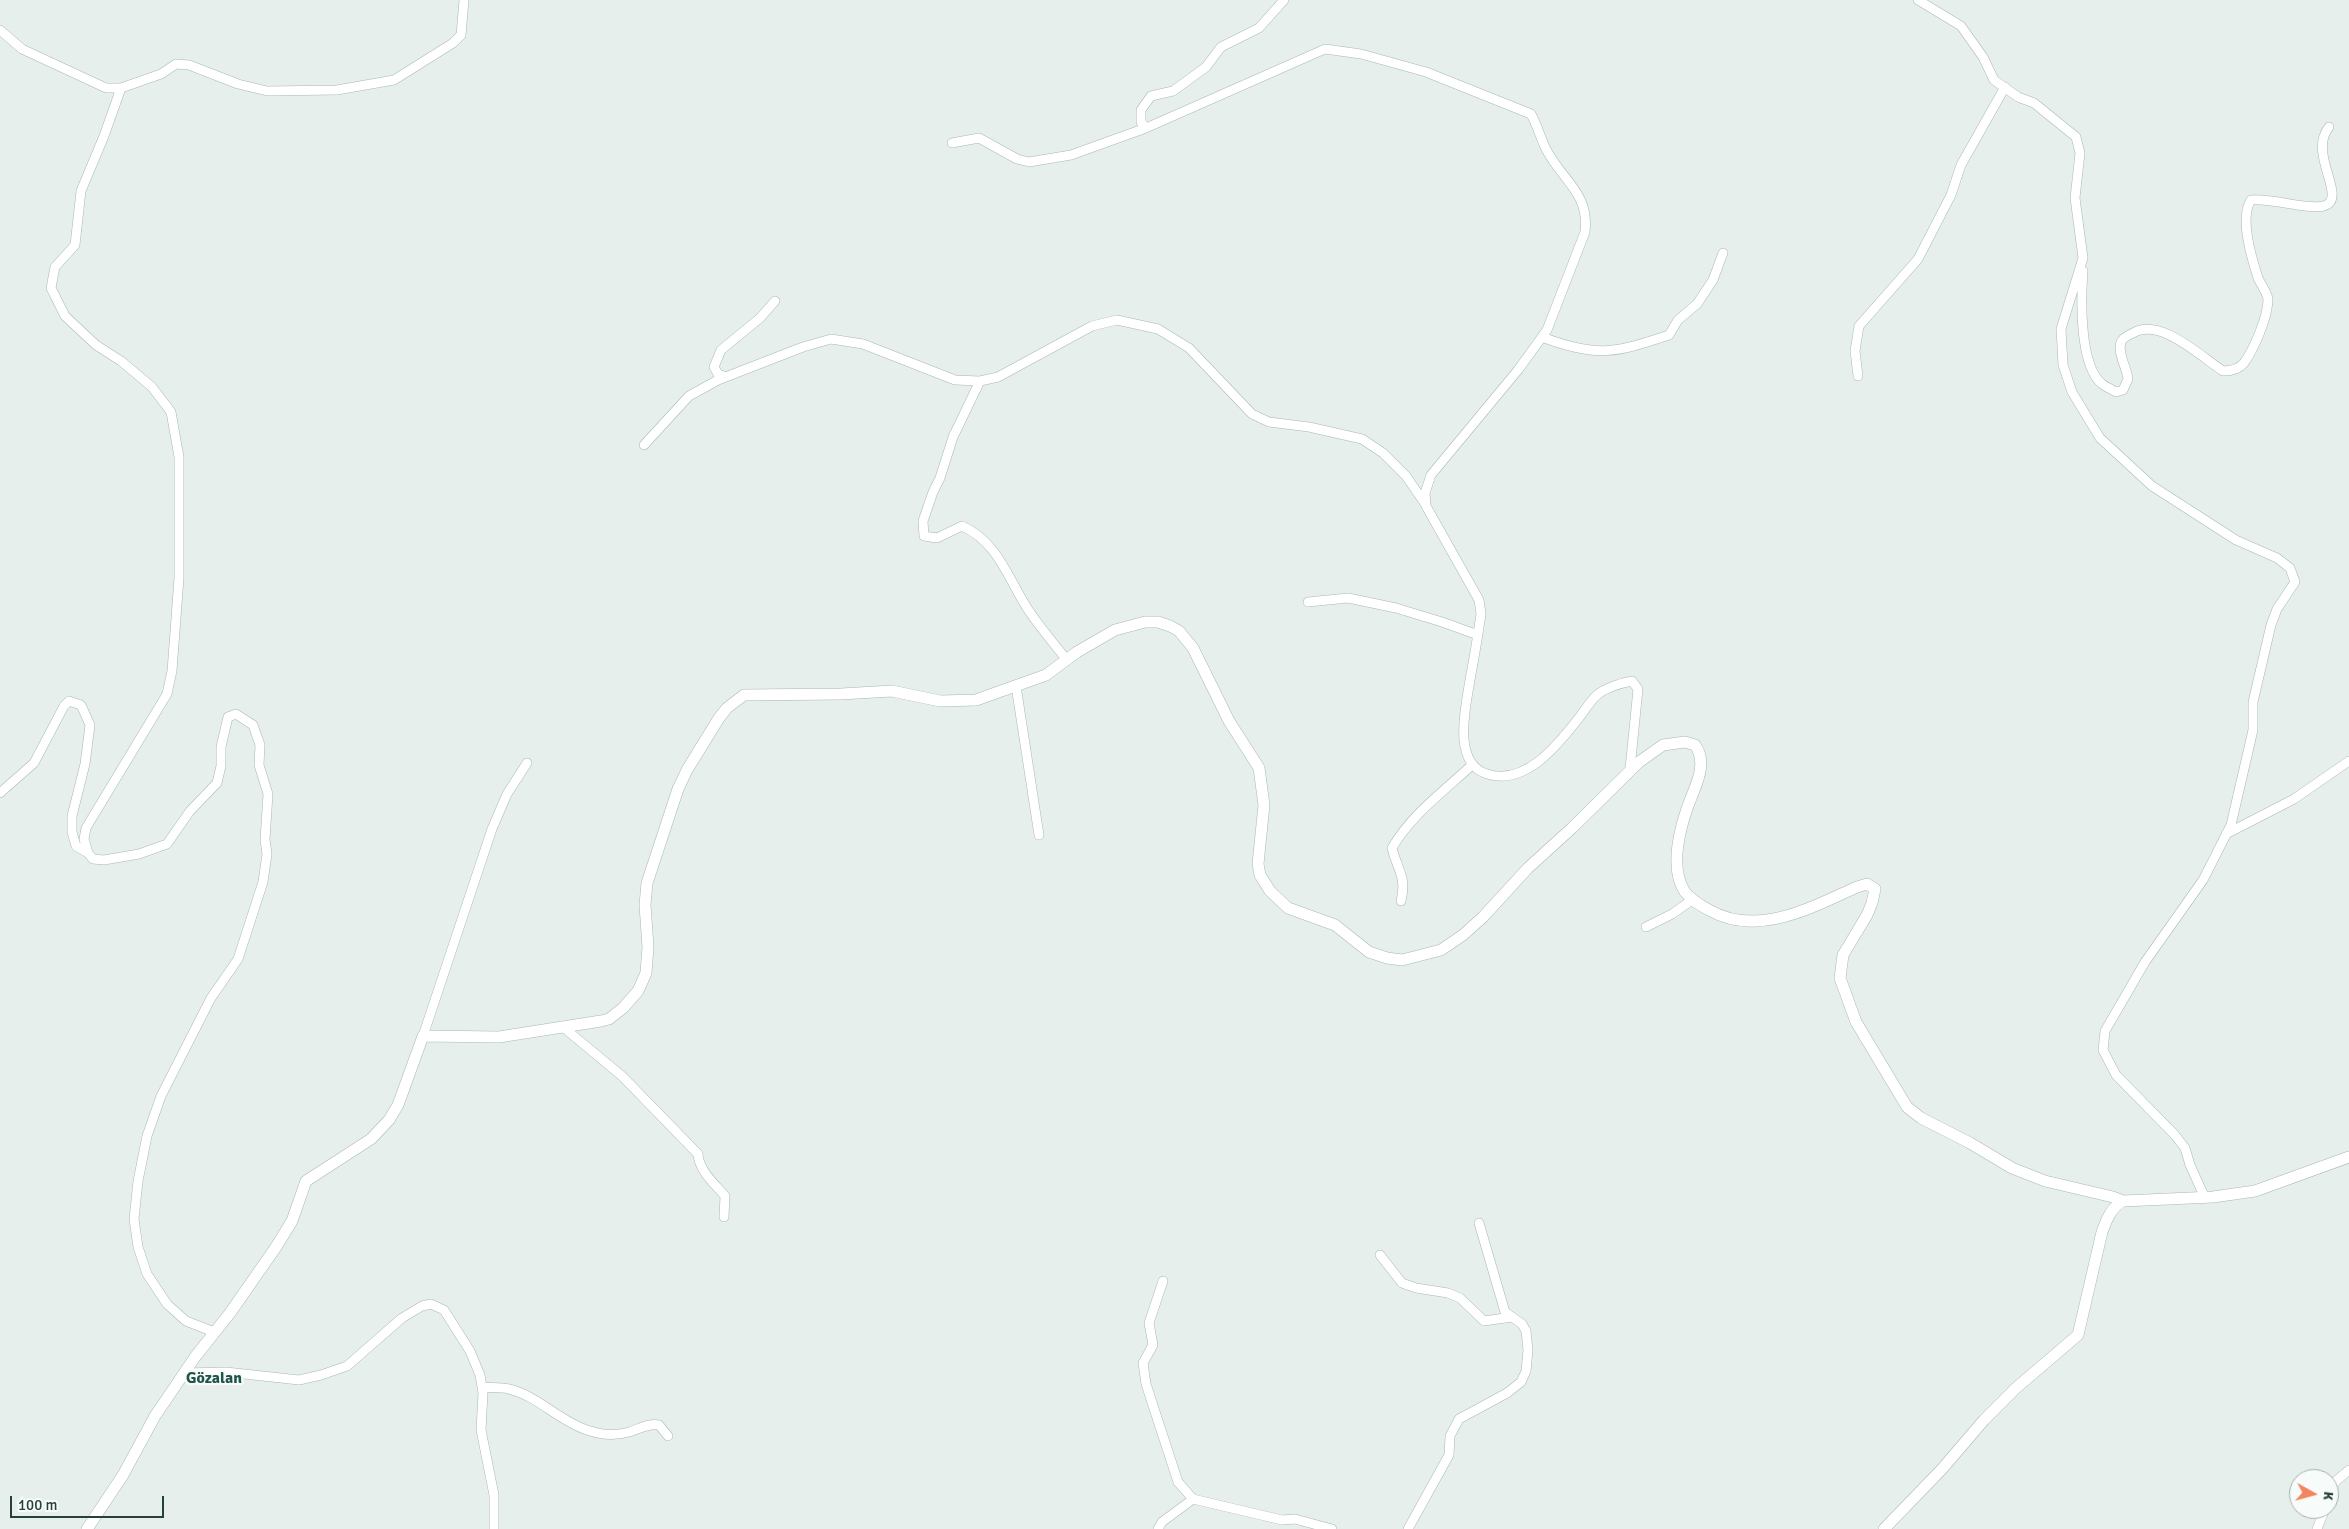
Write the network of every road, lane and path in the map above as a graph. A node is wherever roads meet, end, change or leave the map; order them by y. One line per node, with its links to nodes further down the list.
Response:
1 (464, 0): 6 (street)
2 (1284, 0): 8 (street)
3 (1918, 0): 5 (street)
4 (0, 30): 6 (street)
5 (2005, 87): 11 (street); 14 (street)
6 (121, 88): 30 (street)
7 (2329, 126): 11 (street)
8 (1146, 128): 9 (street); 13 (street)
9 (952, 143)
10 (1723, 253): 13 (street)
11 (2083, 258): 28 (street)
12 (775, 301): 15 (street)
13 (1542, 337): 18 (street)
14 (1858, 376)
15 (726, 377): 16 (street); 17 (street)
16 (980, 381): 18 (street); 21 (street)
17 (644, 445)
18 (1426, 506): 20 (street)
19 (1308, 602): 20 (street)
20 (1478, 635): 25 (street)
21 (1067, 660): 22 (street); 26 (street)
22 (1016, 686): 29 (street); 34 (street)
23 (2349, 762): 28 (street)
24 (527, 763): 35 (street)
25 (1472, 765): 26 (street); 32 (street)
26 (1630, 769): 31 (street)
27 (0, 793): 30 (street)
28 (2226, 834): 37 (street)
29 (1039, 835)
30 (88, 853): 44 (street)
31 (1692, 900): 33 (street); 38 (street)
32 (1401, 901)
33 (1646, 926)
34 (563, 1027): 35 (street); 39 (street)
35 (423, 1036): 44 (street)
36 (2349, 1157): 37 (street)
37 (2205, 1198): 38 (street)
38 (2123, 1201): 56 (street)
39 (724, 1217)
40 (1478, 1223): 43 (street)
41 (1380, 1255): 43 (street)
42 (1163, 1281): 50 (street)
43 (1512, 1317): 55 (street)
44 (214, 1332): 45 (street)
45 (185, 1373): 46 (street); 51 (street)
46 (482, 1387): 47 (street); 52 (street)
47 (668, 1436)
48 (2349, 1470): 49 (street)
49 (2339, 1478)
50 (1193, 1499): 53 (street); 54 (street)
51 (87, 1529)
52 (494, 1529)
53 (1158, 1529)
54 (1332, 1529)
55 (1408, 1529)
56 (1884, 1529)

